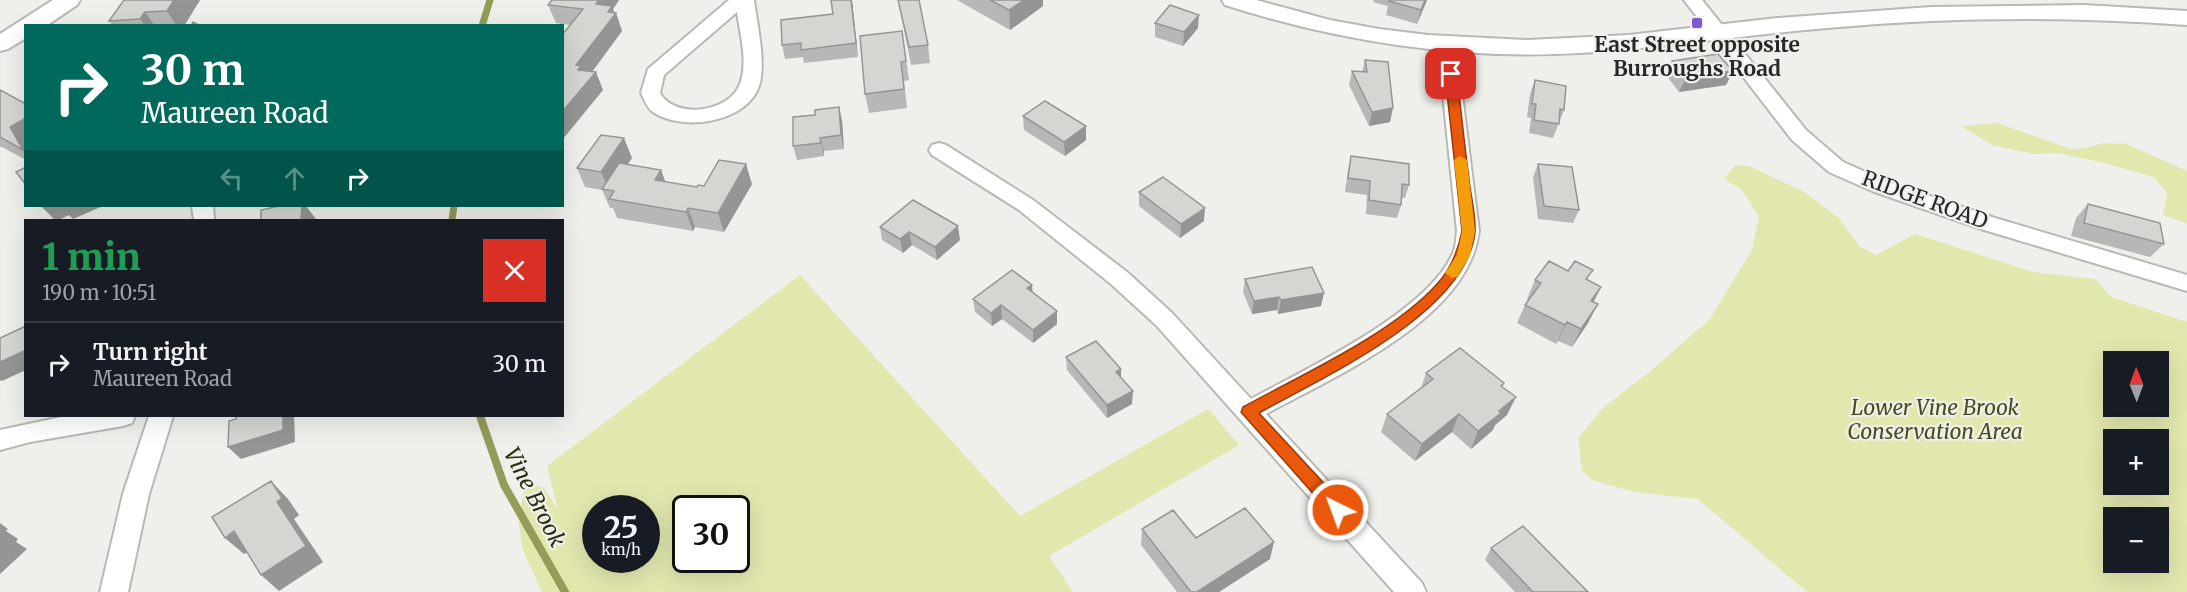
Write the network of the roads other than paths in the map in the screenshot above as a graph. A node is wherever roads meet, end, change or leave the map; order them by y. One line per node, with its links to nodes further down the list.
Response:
1 (69, 0): 7 (street)
2 (740, 0): 3 (street)
3 (744, 0)
4 (1233, 0): 9 (street)
5 (1693, 0): 8 (street, RIDGE ROAD)
6 (2187, 18): 8 (street)
7 (34, 24)
8 (1720, 32): 9 (street); 11 (street, RIDGE ROAD)
9 (1448, 46): 12 (street)
10 (939, 150): 12 (street)
11 (2187, 282)
12 (1248, 412): 17 (street)
13 (117, 417): 15 (street)
14 (161, 417): 16 (street)
15 (0, 440)
16 (114, 592)
17 (1412, 592)

